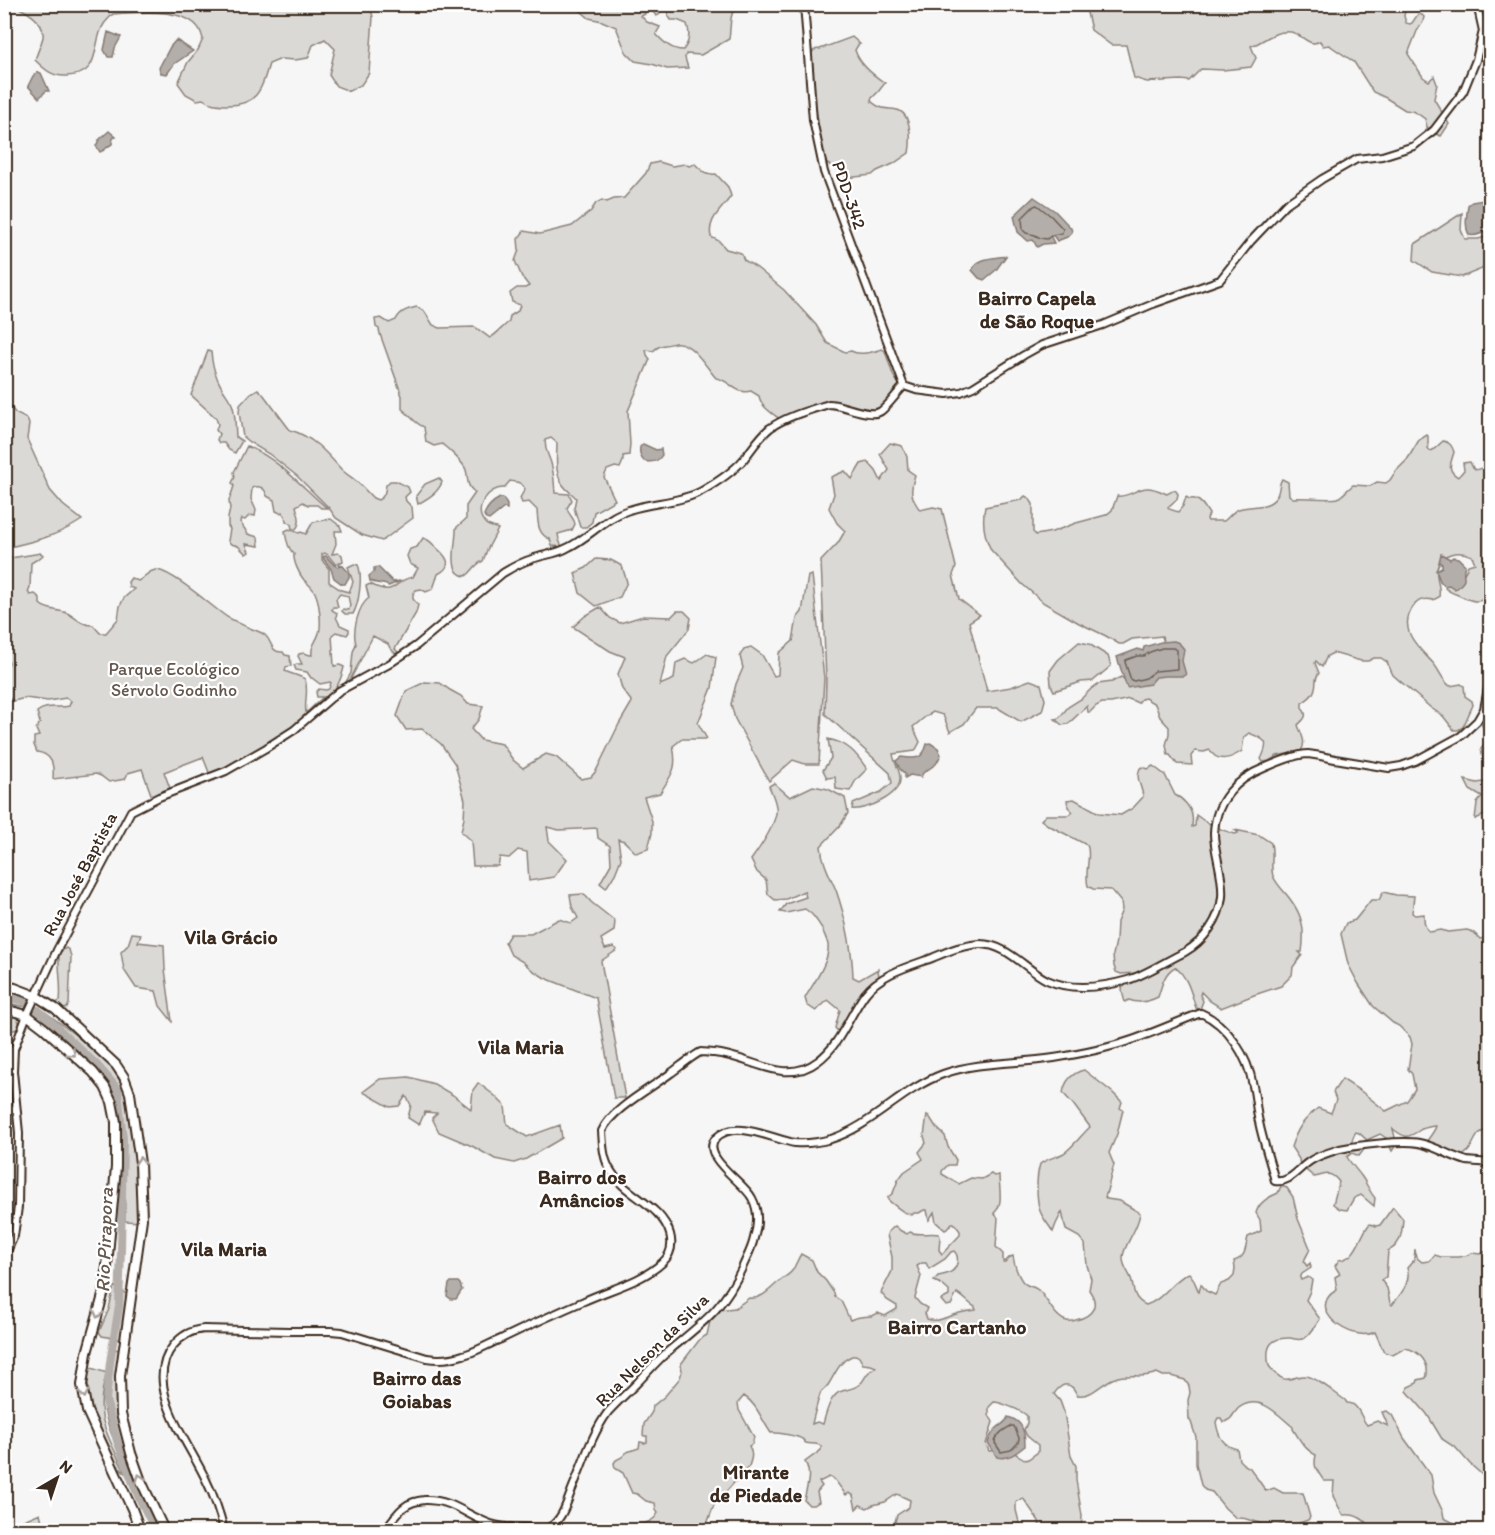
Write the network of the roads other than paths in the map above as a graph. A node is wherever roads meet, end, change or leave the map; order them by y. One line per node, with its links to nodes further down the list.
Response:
1 (804, 4): 3 (street, PDD-342 / PDD-342)
2 (1477, 4): 3 (street)
3 (904, 386): 6 (street, Rua José Baptista)
4 (1491, 678): 15 (street)
5 (4, 986): 6 (main road)
6 (35, 998): 8 (street, Rua José Baptista); 14 (main road, one-way to 6)
7 (4, 1009): 8 (main road)
8 (28, 1012): 9 (street, Rua José Baptista); 13 (main road, one-way to 13)
9 (16, 1107): 10 (street); 12 (street, Rua José Baptista)
10 (4, 1117)
11 (1491, 1163): 16 (street, Rua Nelson da Silva)
12 (4, 1258)
13 (140, 1530)
14 (164, 1530)
15 (224, 1530)
16 (385, 1530)

